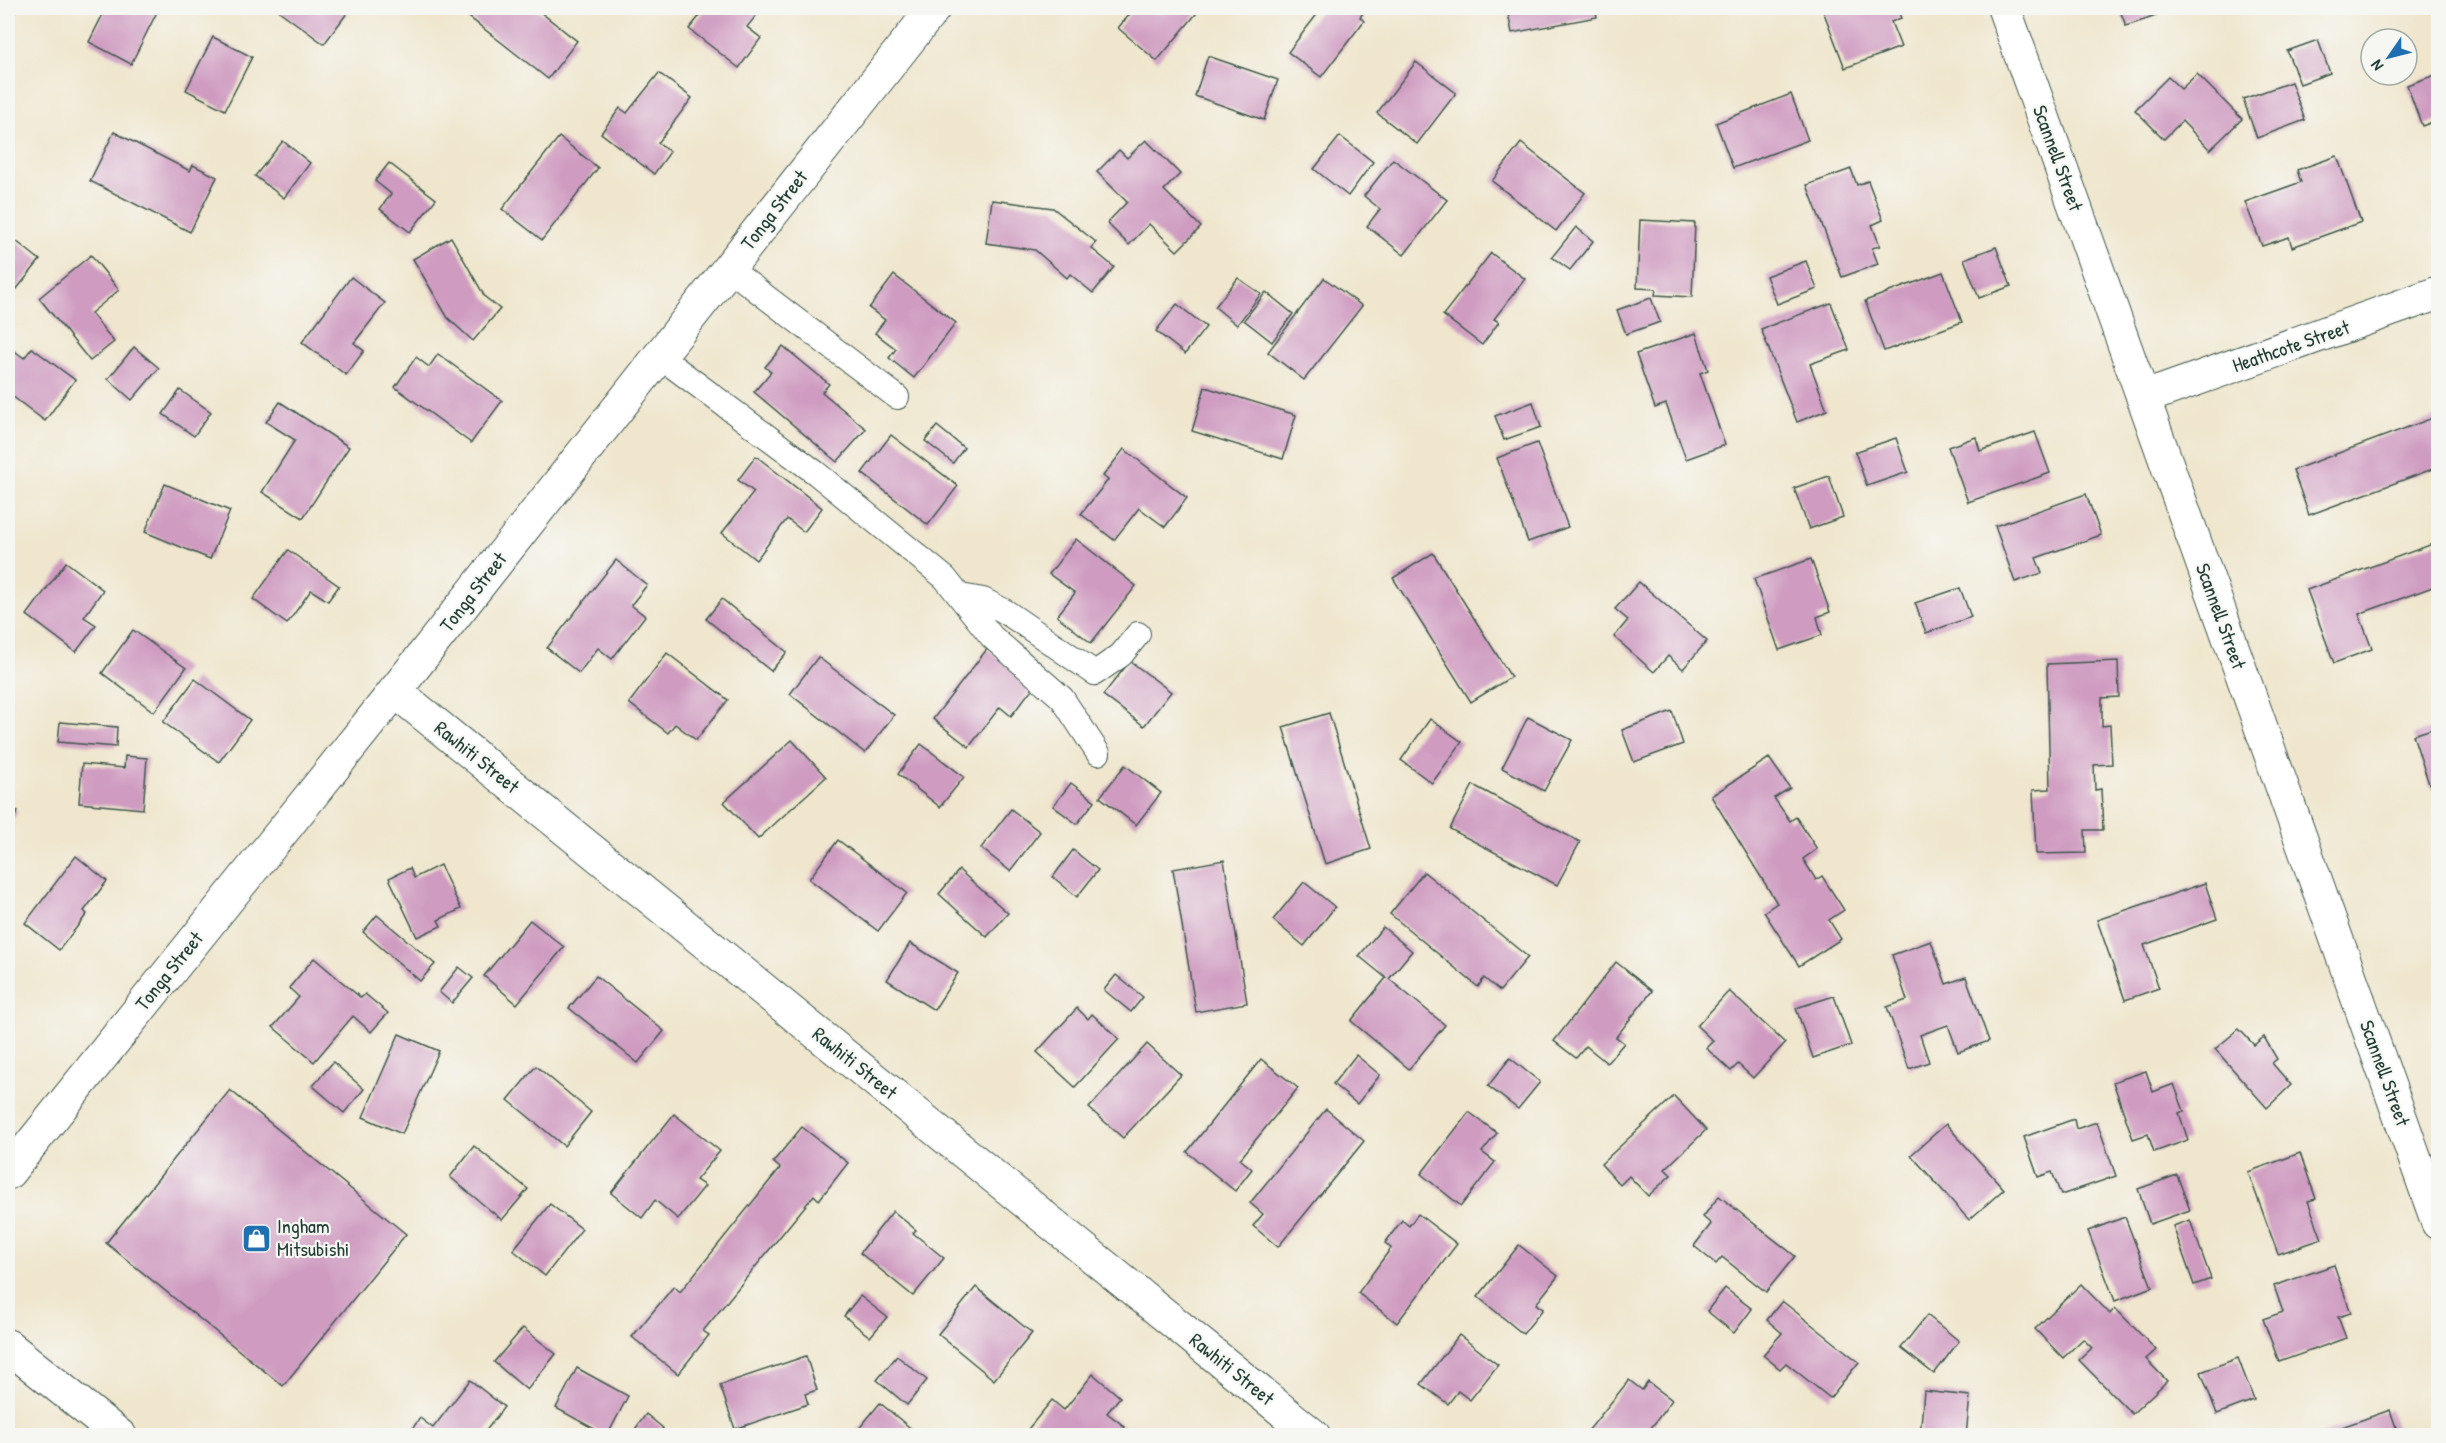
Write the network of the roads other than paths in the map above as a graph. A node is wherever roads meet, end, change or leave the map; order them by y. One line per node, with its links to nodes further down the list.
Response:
1 (934, 8): 3 (street, Tonga Street)
2 (2004, 8): 7 (street, Scannell Street)
3 (728, 268): 5 (street, Tonga Street); 6 (lane)
4 (2439, 293): 7 (street, Heathcote Street)
5 (659, 356): 8 (lane); 10 (street, Tonga Street)
6 (897, 397)
7 (2143, 398): 13 (street, Scannell Street)
8 (961, 596): 9 (lane); 11 (lane)
9 (1138, 634)
10 (395, 691): 12 (street, Tonga Street); 16 (street, Rawhiti Street)
11 (1098, 753)
12 (8, 1173)
13 (2439, 1223)
14 (8, 1346): 15 (street)
15 (120, 1436)
16 (1314, 1436)

